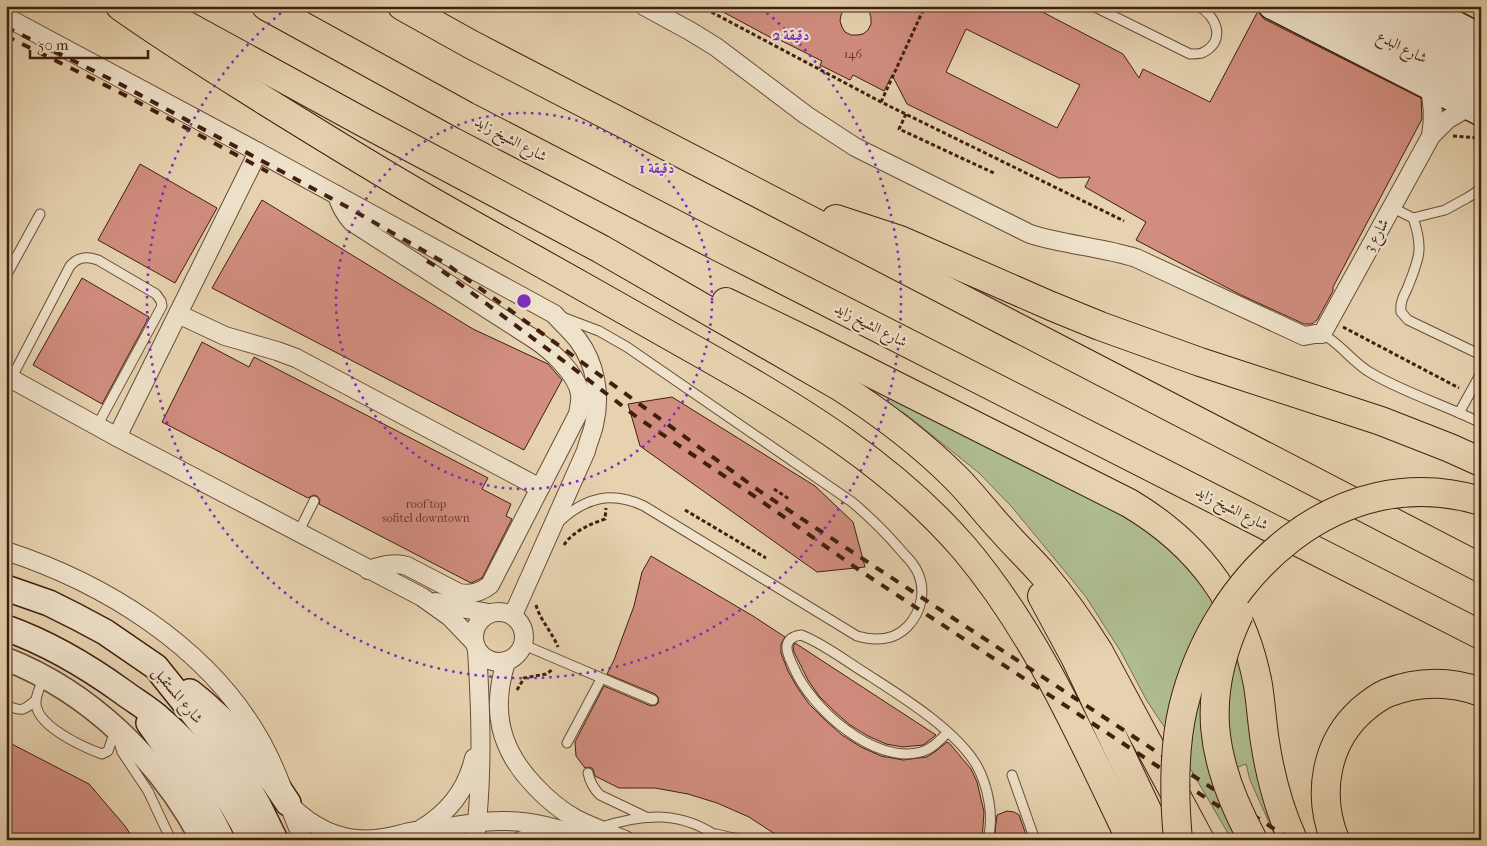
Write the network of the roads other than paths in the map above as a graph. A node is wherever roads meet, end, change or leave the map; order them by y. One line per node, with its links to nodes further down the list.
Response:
1 (120, 6): 90 (highway)
2 (151, 6): 25 (highway)
3 (266, 6): 53 (highway, شارع الشيخ زايد)
4 (402, 6): 21 (highway)
5 (644, 6): 29 (street)
6 (1094, 6): 7 (lane)
7 (1198, 6)
8 (1271, 6): 15 (main road)
9 (1322, 6): 16 (main road, شارع البدع)
10 (1370, 6): 14 (main road, شارع البدع)
11 (1421, 6): 13 (main road)
12 (6, 17): 18 (street)
13 (1481, 36)
14 (1481, 63)
15 (1428, 87): 16 (main road); 17 (street, شارع 3)
16 (1477, 102): 17 (street, شارع 3)
17 (1431, 136): 22 (street, شارع 3)
18 (258, 152): 20 (street); 27 (street)
19 (1481, 189): 24 (lane)
20 (336, 195): 28 (street); 38 (street)
21 (765, 197): 37 (highway); 45 (highway)
22 (1391, 207): 24 (lane); 29 (street, شارع 3)
23 (40, 214): 26 (lane)
24 (1413, 218): 30 (lane)
25 (601, 249): 41 (highway); 95 (highway)
26 (6, 276)
27 (178, 314): 36 (street); 38 (street)
28 (554, 314): 42 (street); 42 (lane)
29 (1326, 327): 33 (lane)
30 (1481, 355)
31 (1481, 372): 33 (lane)
32 (9, 378): 35 (street); 35 (lane)
33 (1459, 413): 34 (lane)
34 (1481, 423)
35 (97, 426): 36 (street)
36 (117, 437): 43 (street)
37 (1481, 462)
38 (540, 488): 47 (street)
39 (314, 501): 43 (lane)
40 (1481, 501): 46 (highway, bridge)
41 (1001, 529): 91 (highway); 93 (highway)
42 (550, 531): 51 (street)
43 (298, 533): 47 (street)
44 (6, 551): 72 (street)
45 (1481, 568)
46 (1257, 569): 92 (highway, bridge); 94 (highway, bridge)
47 (368, 570): 49 (street)
48 (6, 588): 58 (main road, شارع المستقبل)
49 (422, 598): 50 (street); 55 (street)
50 (489, 613): 51 (street); 55 (street)
51 (513, 615): 54 (street)
52 (6, 628): 62 (main road, شارع المستقبل)
53 (1481, 635)
54 (524, 644): 57 (street); 60 (lane)
55 (476, 646): 57 (street); 68 (street)
56 (6, 659): 59 (street)
57 (506, 662): 77 (street)
58 (156, 667): 72 (main road); 82 (main road, شارع المستقبل)
59 (44, 677): 63 (lane); 66 (street)
60 (601, 679): 64 (lane); 69 (lane)
61 (1481, 692): 96 (highway)
62 (132, 699): 80 (main road); 81 (main road, شارع المستقبل)
63 (36, 700): 65 (lane); 66 (lane)
64 (653, 700)
65 (6, 704)
66 (116, 729): 78 (lane); 79 (street)
67 (948, 732): 67 (lane); 88 (lane)
68 (480, 736): 74 (street); 75 (street)
69 (567, 743)
70 (588, 773): 73 (lane)
71 (1012, 775): 89 (lane)
72 (288, 803): 74 (street); 83 (street)
73 (646, 817): 76 (lane); 77 (lane)
74 (417, 830): 75 (street)
75 (476, 831): 77 (street)
76 (714, 834): 86 (lane); 87 (lane)
77 (588, 835): 84 (street); 85 (street)
78 (171, 840)
79 (202, 840)
80 (222, 840)
81 (251, 840)
82 (275, 840)
83 (302, 840)
84 (522, 840)
85 (625, 840)
86 (722, 840)
87 (742, 840)
88 (988, 840)
89 (1035, 840)
90 (1131, 840)
91 (1161, 840)
92 (1178, 840)
93 (1200, 840)
94 (1253, 840)
95 (1293, 840)
96 (1335, 840)

